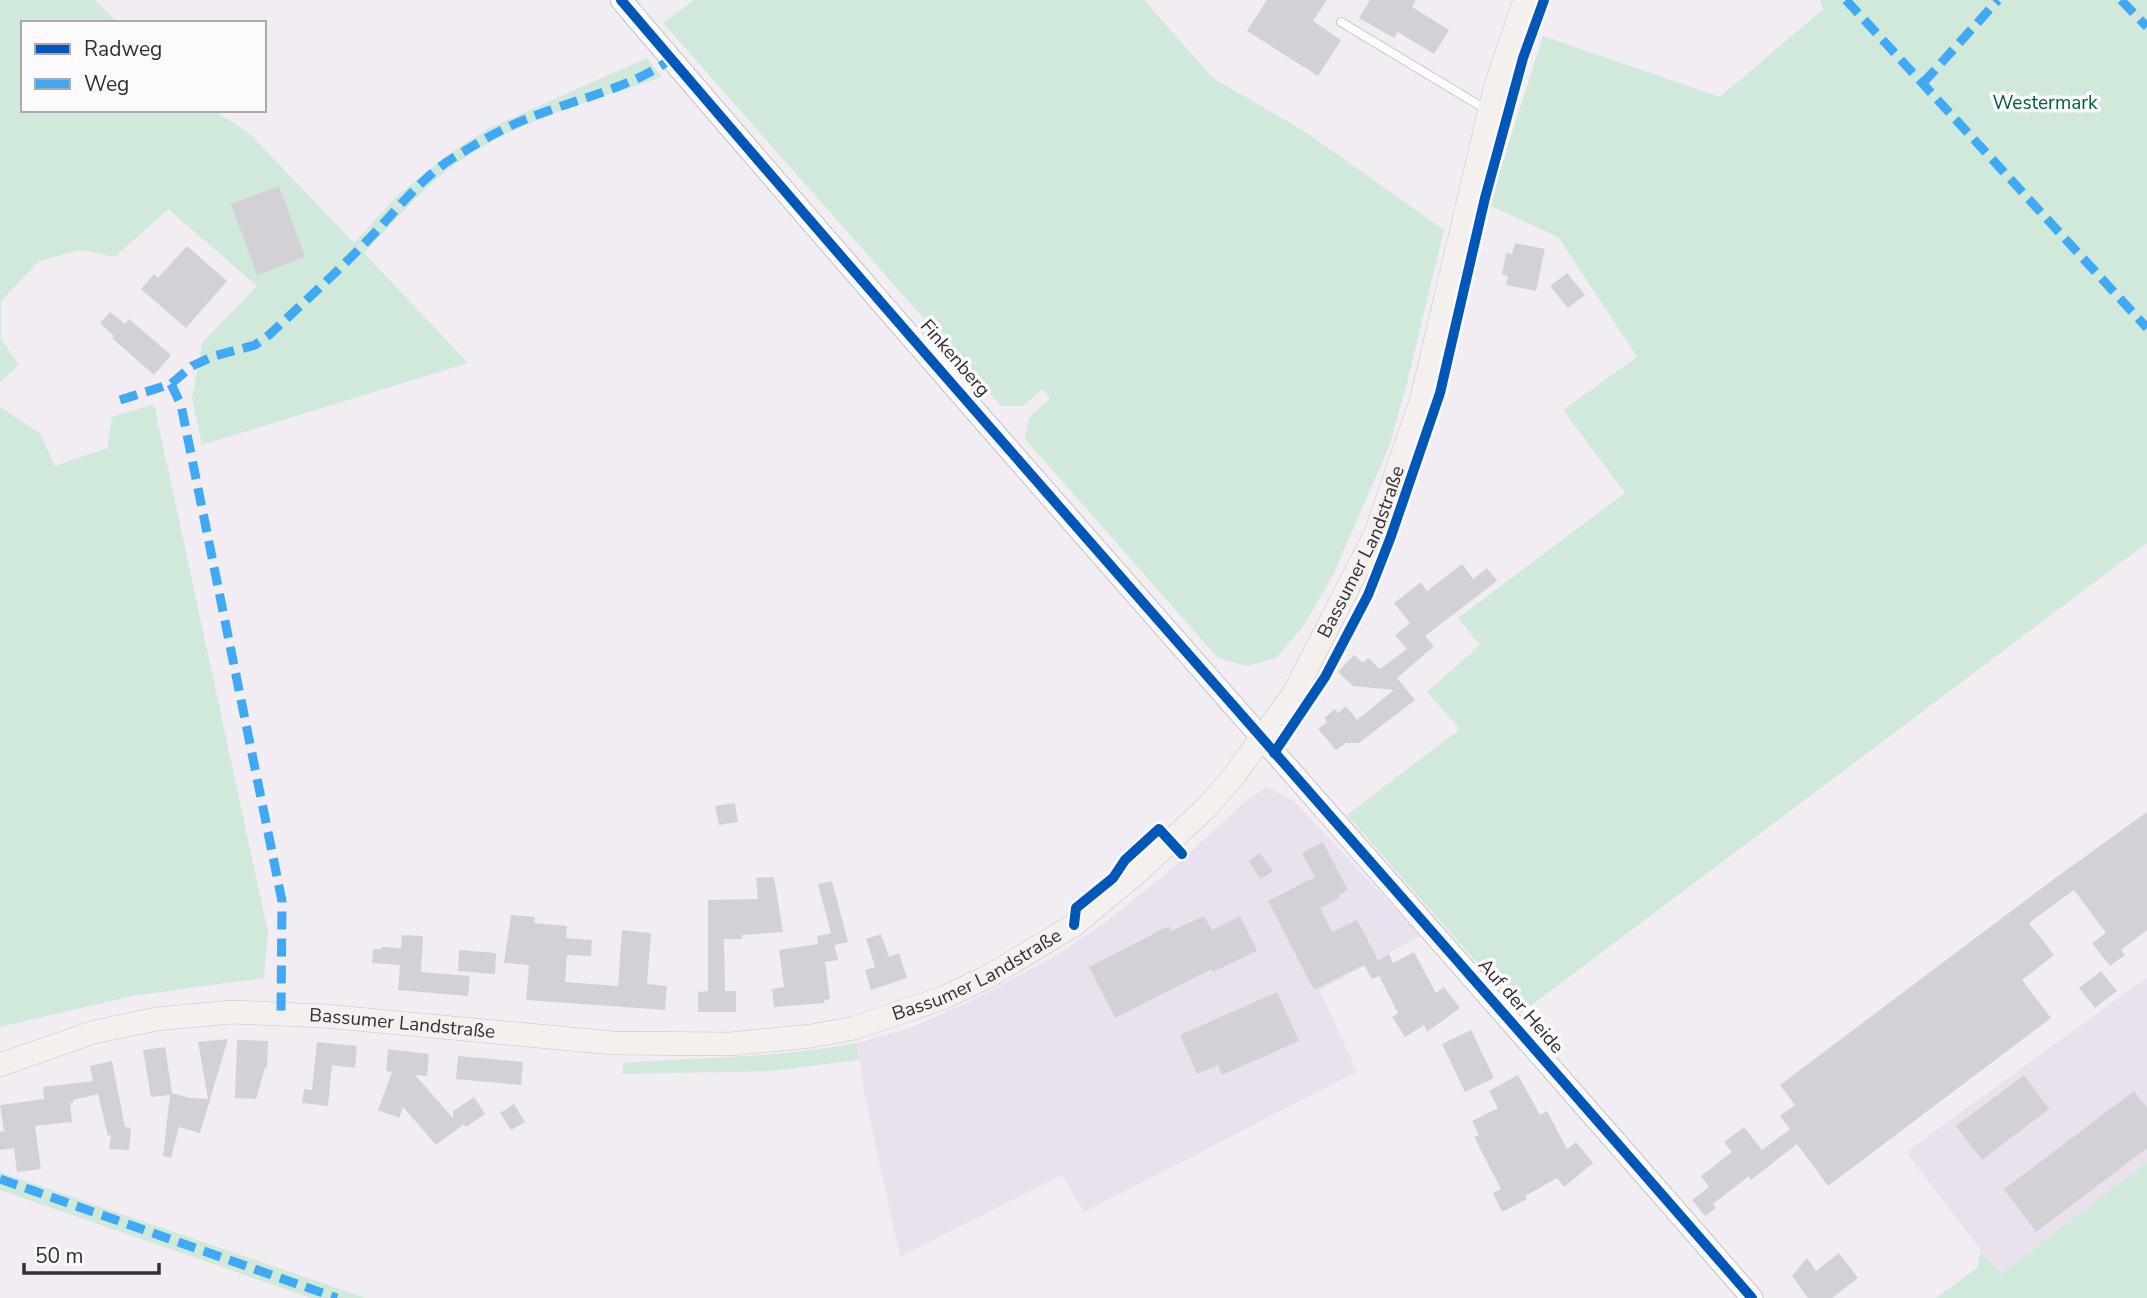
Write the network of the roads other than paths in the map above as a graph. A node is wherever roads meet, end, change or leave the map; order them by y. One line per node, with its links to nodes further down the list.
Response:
1 (621, 0): 5 (street, Finkenberg)
2 (1525, 0): 4 (main road, Bassumer Landstraße)
3 (1341, 22): 4 (lane)
4 (1490, 111): 5 (main road, Bassumer Landstraße)
5 (1262, 739): 6 (main road, Bassumer Landstraße); 7 (street, Auf der Heide)
6 (0, 1065)
7 (1752, 1298)

